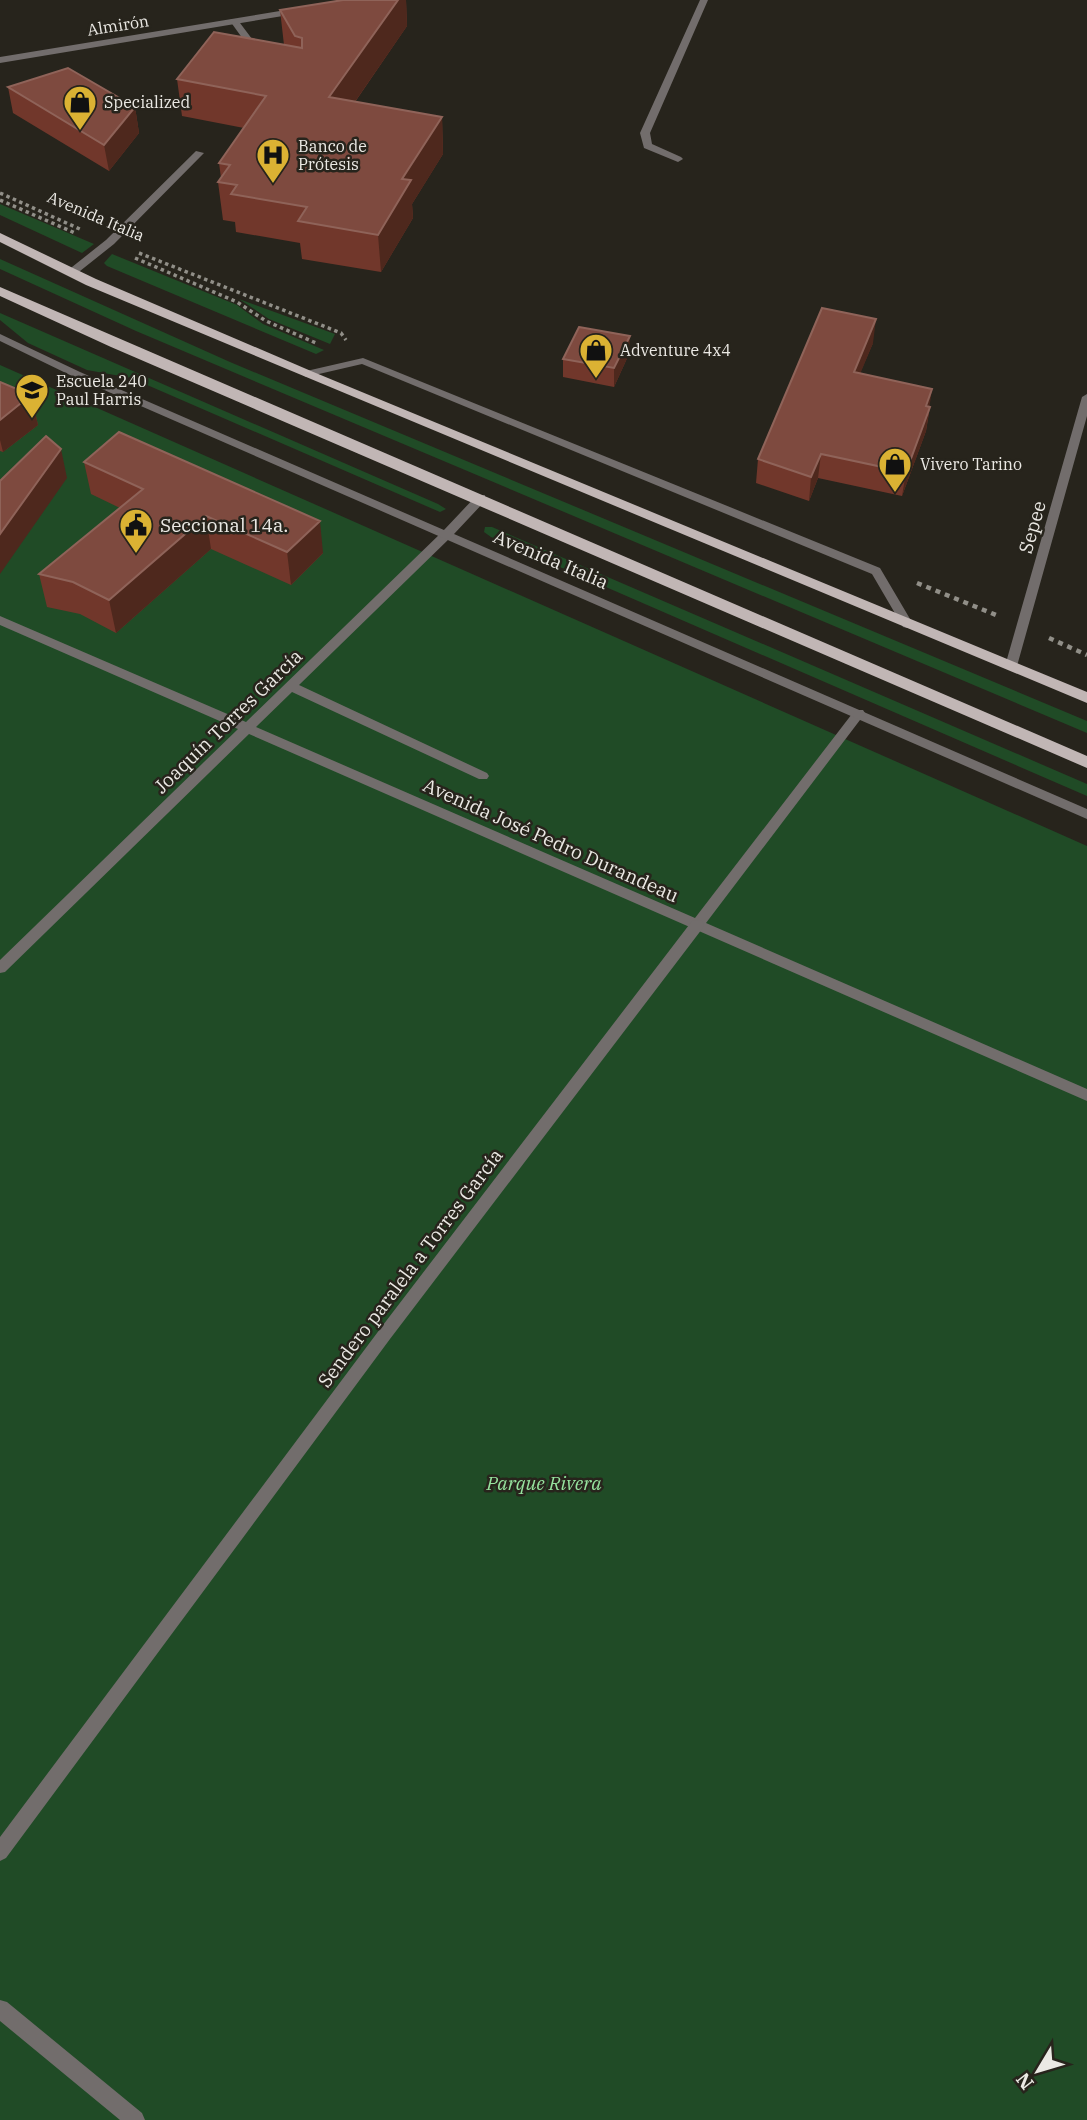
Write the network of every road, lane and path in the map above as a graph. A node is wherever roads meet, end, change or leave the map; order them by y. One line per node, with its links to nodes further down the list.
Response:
1 (704, 0): 7 (street)
2 (313, 9): 3 (street, Almirón)
3 (234, 22): 4 (street, Almirón); 5 (street)
4 (0, 60)
5 (265, 64)
6 (199, 153): 11 (street)
7 (678, 159)
8 (0, 193): 11 (path, Avenida Italia)
9 (0, 200): 11 (path)
10 (0, 237): 12 (main road)
11 (107, 244): 12 (street); 15 (path); 15 (path, Avenida Italia)
12 (71, 273): 16 (main road)
13 (0, 291): 18 (main road, Avenida Italia)
14 (0, 337): 19 (street, Avenida Italia)
15 (363, 361): 16 (street); 20 (street)
16 (306, 374): 22 (main road)
17 (1087, 397): 23 (street, Sepee)
18 (481, 498): 19 (street, Joaquín Torres García); 30 (main road, Avenida Italia)
19 (446, 535): 26 (street, Joaquín Torres García); 28 (street, Avenida Italia)
20 (876, 571): 22 (street); 23 (path)
21 (0, 620): 29 (street, Avenida José Pedro Durandeau)
22 (907, 624): 25 (main road)
23 (1022, 626): 24 (path); 25 (street, Sepee)
24 (1087, 655)
25 (1011, 666): 27 (main road)
26 (291, 686): 29 (street, Joaquín Torres García); 31 (street)
27 (1087, 698)
28 (859, 713): 32 (street, Avenida Italia); 33 (street, Sendero paralela a Torres García)
29 (248, 729): 33 (street, Avenida José Pedro Durandeau); 34 (street, Joaquín Torres García)
30 (1087, 762)
31 (483, 776)
32 (1087, 814)
33 (697, 925): 35 (street, Avenida José Pedro Durandeau); 36 (street, Sendero paralela a Torres García)
34 (0, 968)
35 (1087, 1095)
36 (0, 1852)
37 (0, 2009): 38 (street)
38 (135, 2120)

